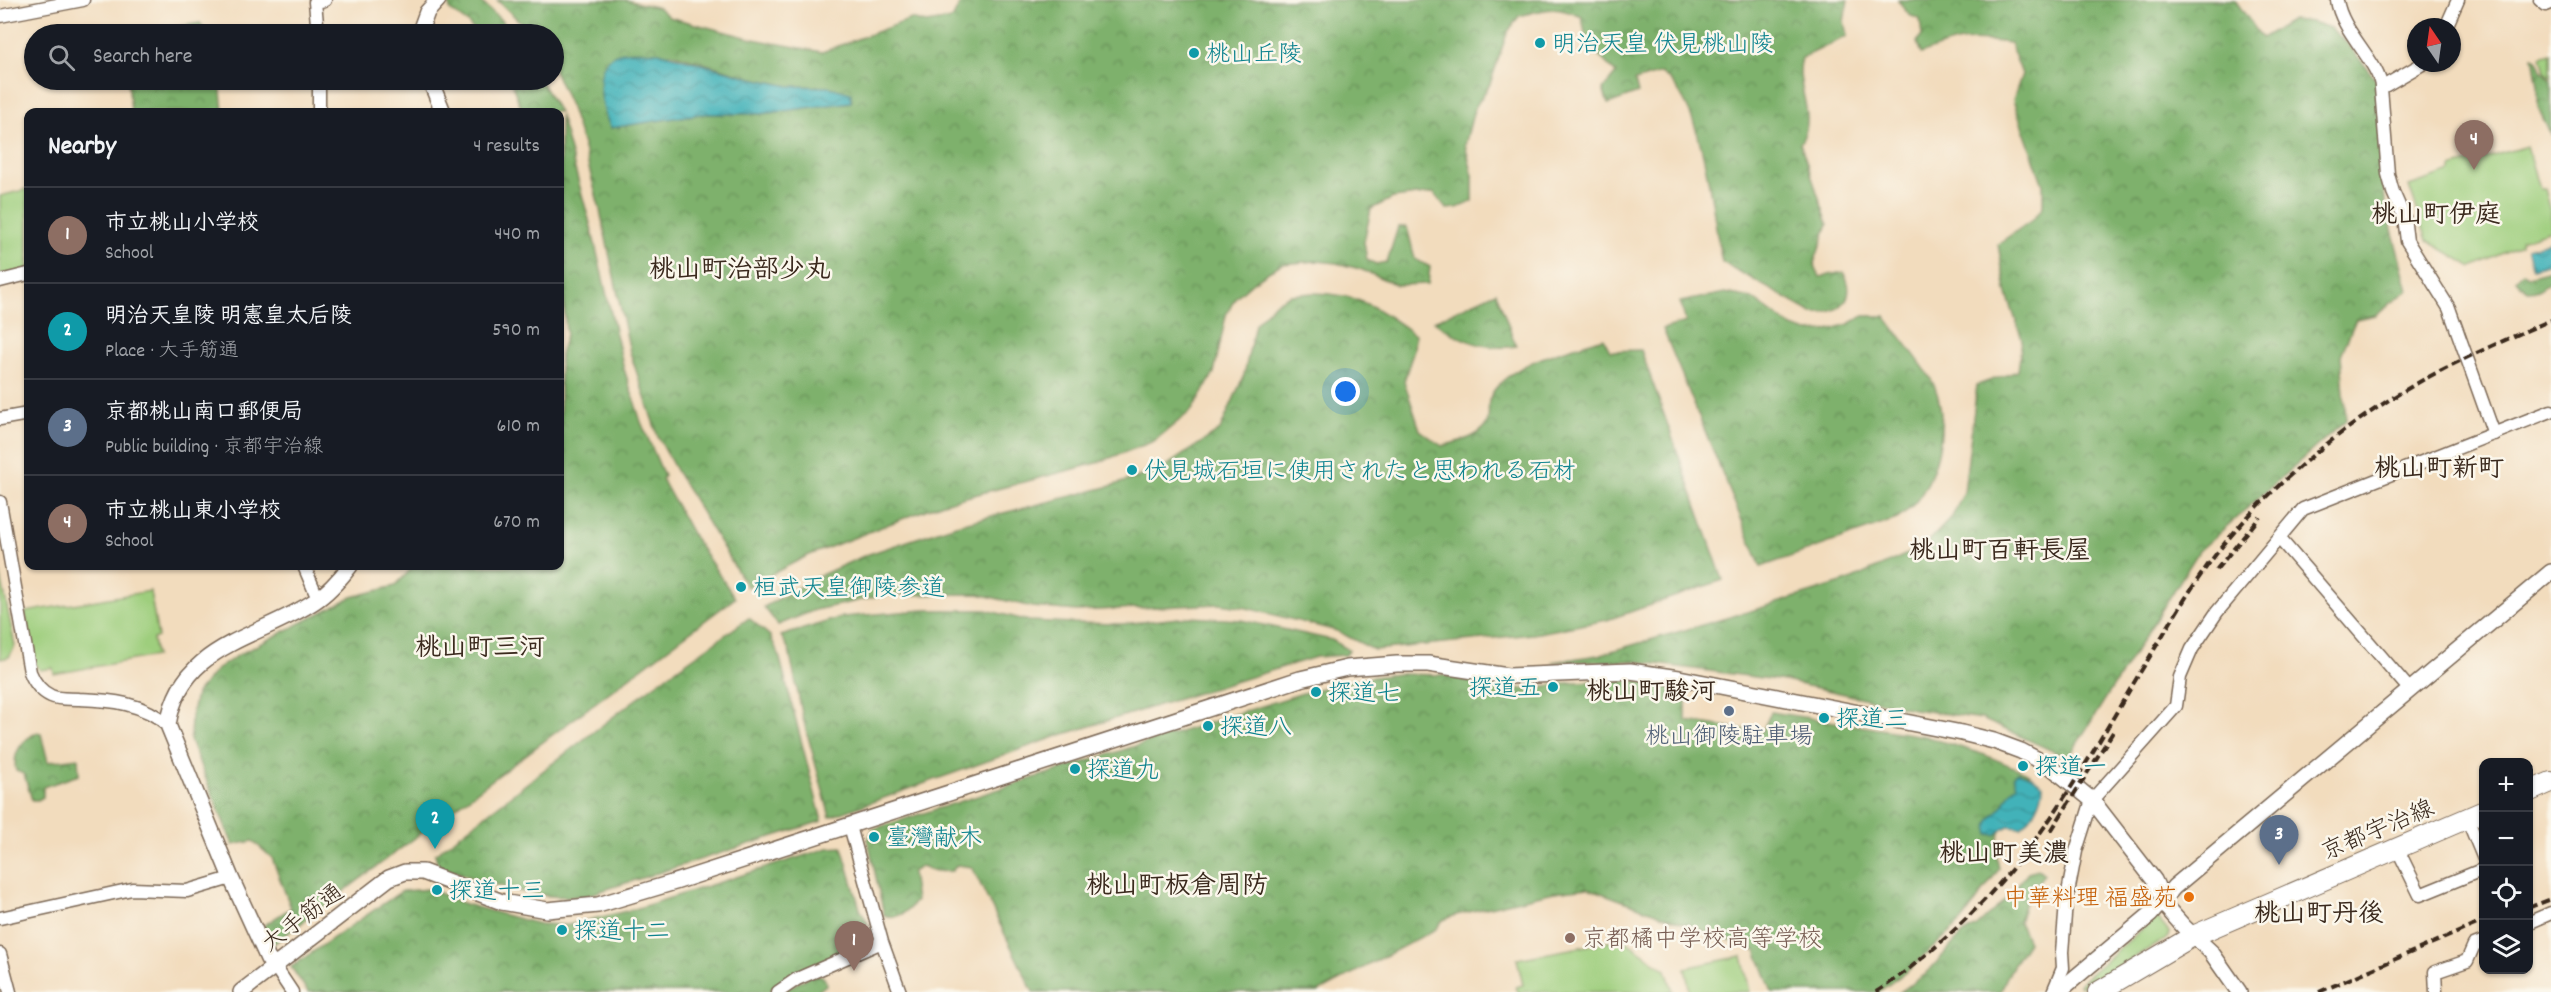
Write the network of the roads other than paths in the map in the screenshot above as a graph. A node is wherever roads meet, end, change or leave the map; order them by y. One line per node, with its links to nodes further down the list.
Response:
1 (82, 0): 8 (street)
2 (325, 0): 10 (street)
3 (438, 0): 11 (street)
4 (2337, 0): 13 (street)
5 (2458, 0): 9 (street)
6 (2540, 0): 7 (street)
7 (2551, 3)
8 (0, 16)
9 (2450, 18)
10 (317, 24)
11 (423, 24)
12 (2409, 72): 13 (street)
13 (2381, 88): 23 (street)
14 (319, 90): 16 (street)
15 (434, 90): 17 (street)
16 (319, 108)
17 (441, 108)
18 (24, 275): 19 (street)
19 (0, 281)
20 (2551, 411): 23 (street)
21 (24, 415): 22 (street)
22 (0, 419)
23 (2494, 434): 25 (street)
24 (0, 502): 31 (street)
25 (2279, 538): 30 (street); 34 (street)
26 (306, 570): 29 (street)
27 (347, 570): 29 (street)
28 (2551, 572): 30 (street)
29 (318, 599): 31 (street)
30 (2410, 690): 41 (street)
31 (168, 725): 40 (street)
32 (2551, 782): 33 (main road)
33 (2533, 790)
34 (2092, 800): 36 (street); 41 (street); 55 (street)
35 (2475, 815): 37 (street); 38 (main road, 京都宇治線)
36 (850, 826): 46 (street); 49 (street, 大手筋通)
37 (2479, 835)
38 (2397, 848): 39 (street); 45 (main road, 京都宇治線)
39 (2479, 871)
40 (231, 878): 43 (street); 49 (street)
41 (2164, 900): 45 (street); 56 (street)
42 (2551, 913): 44 (street)
43 (0, 918)
44 (2533, 920)
45 (2193, 936): 57 (main road, 京都宇治線); 58 (street)
46 (882, 942): 53 (street); 54 (street)
47 (2479, 943): 59 (street)
48 (0, 954): 50 (street)
49 (274, 965): 51 (street, 大手筋通); 52 (street)
50 (10, 992)
51 (242, 992)
52 (292, 992)
53 (778, 992)
54 (900, 992)
55 (2053, 992)
56 (2058, 992)
57 (2098, 992)
58 (2239, 992)
59 (2436, 992)

